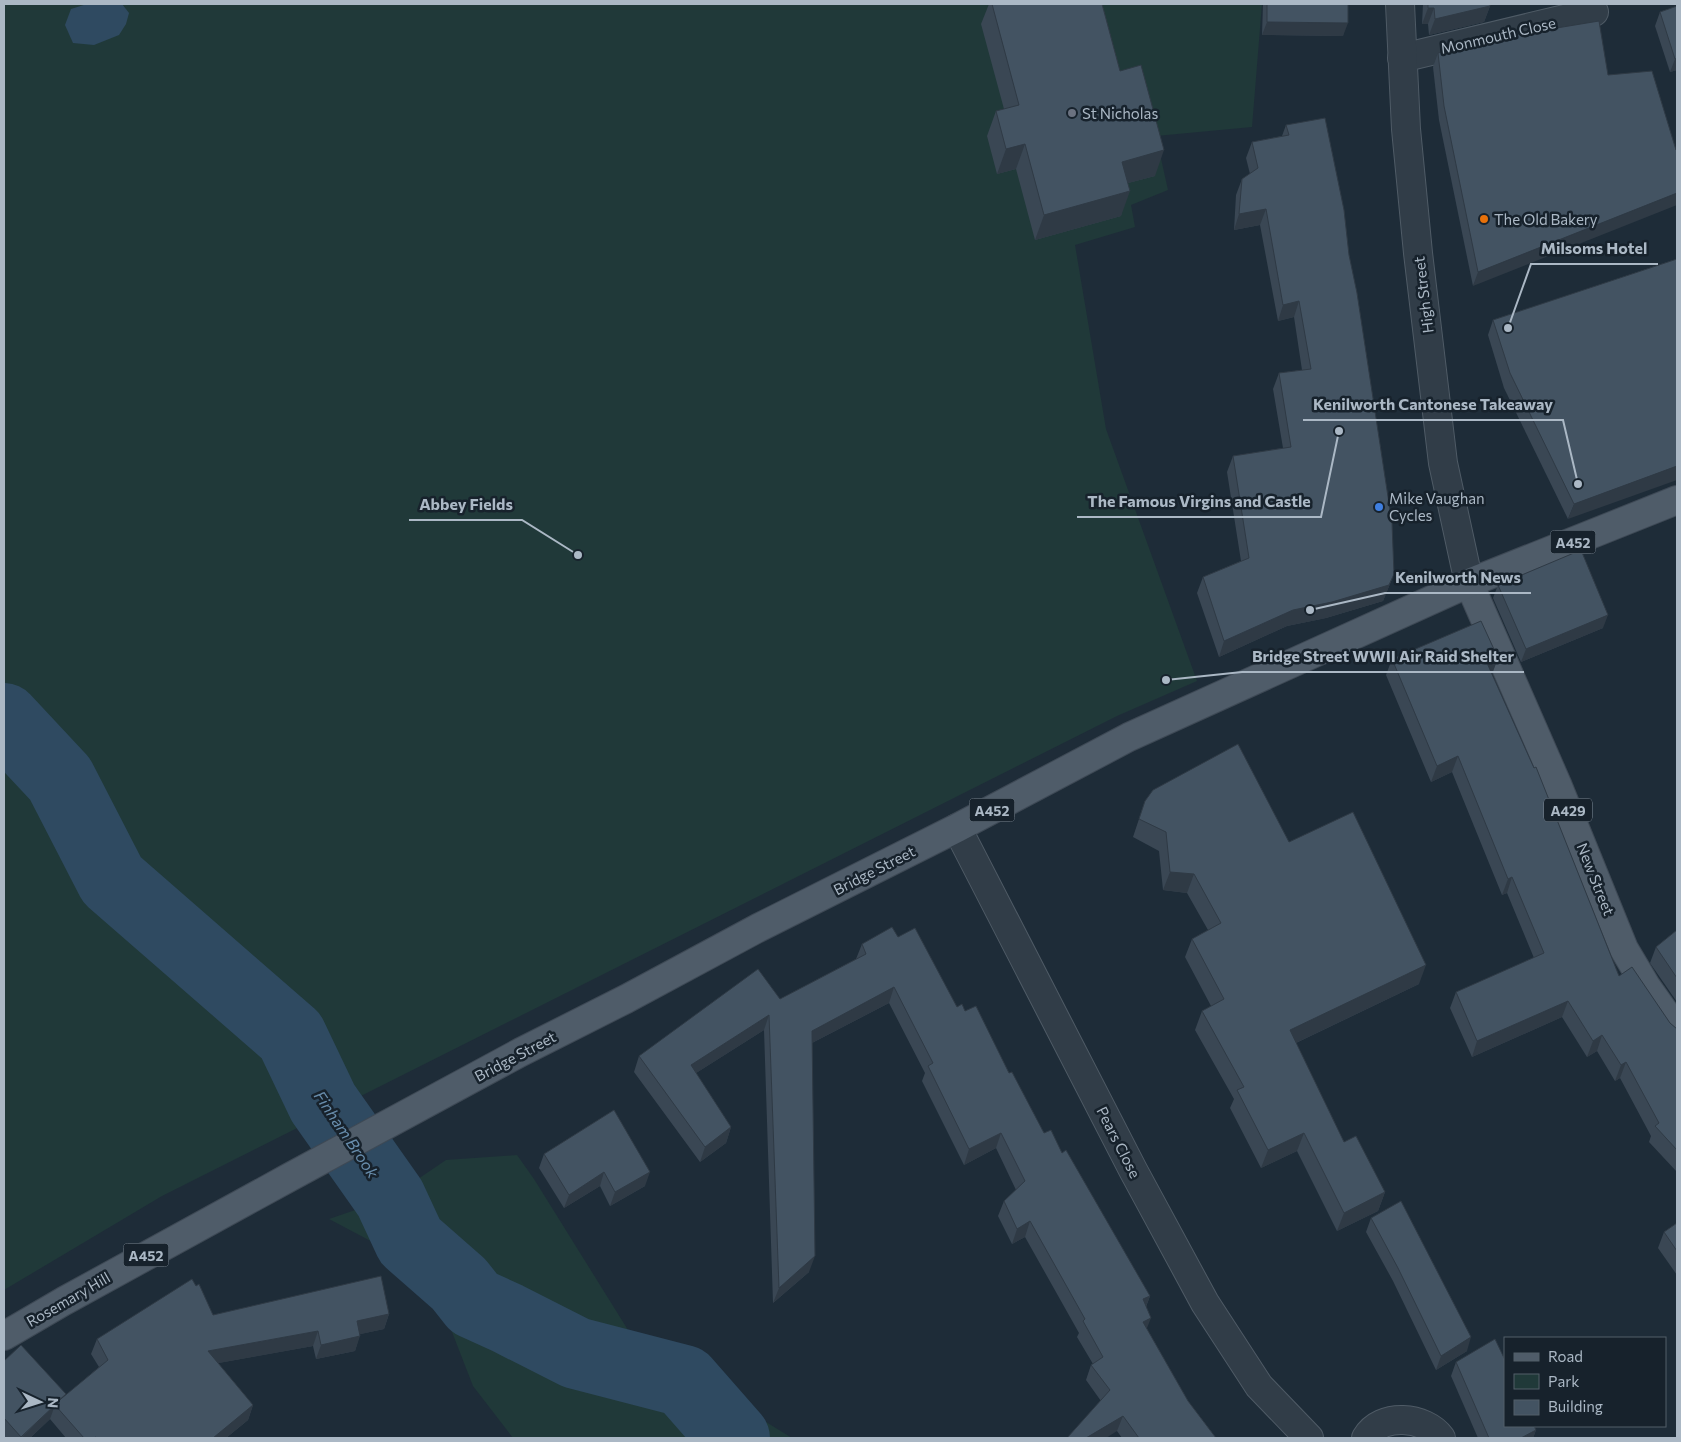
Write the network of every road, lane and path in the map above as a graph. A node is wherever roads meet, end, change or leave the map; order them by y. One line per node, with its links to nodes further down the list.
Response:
1 (1400, 4): 3 (street, High Street)
2 (1594, 12): 3 (street, Monmouth Close)
3 (1402, 58): 5 (street, High Street)
4 (1677, 500): 5 (main road, A452)
5 (1469, 583): 6 (main road, Bridge Street / A452); 7 (main road, New Street / A429)
6 (957, 828): 8 (main road, Bridge Street / A452); 10 (street, Pears Close)
7 (1677, 1030)
8 (290, 1177): 9 (main road, Rosemary Hill / A452)
9 (4, 1336)
10 (1308, 1438)
11 (1366, 1438): 12 (street)
12 (1441, 1438)

